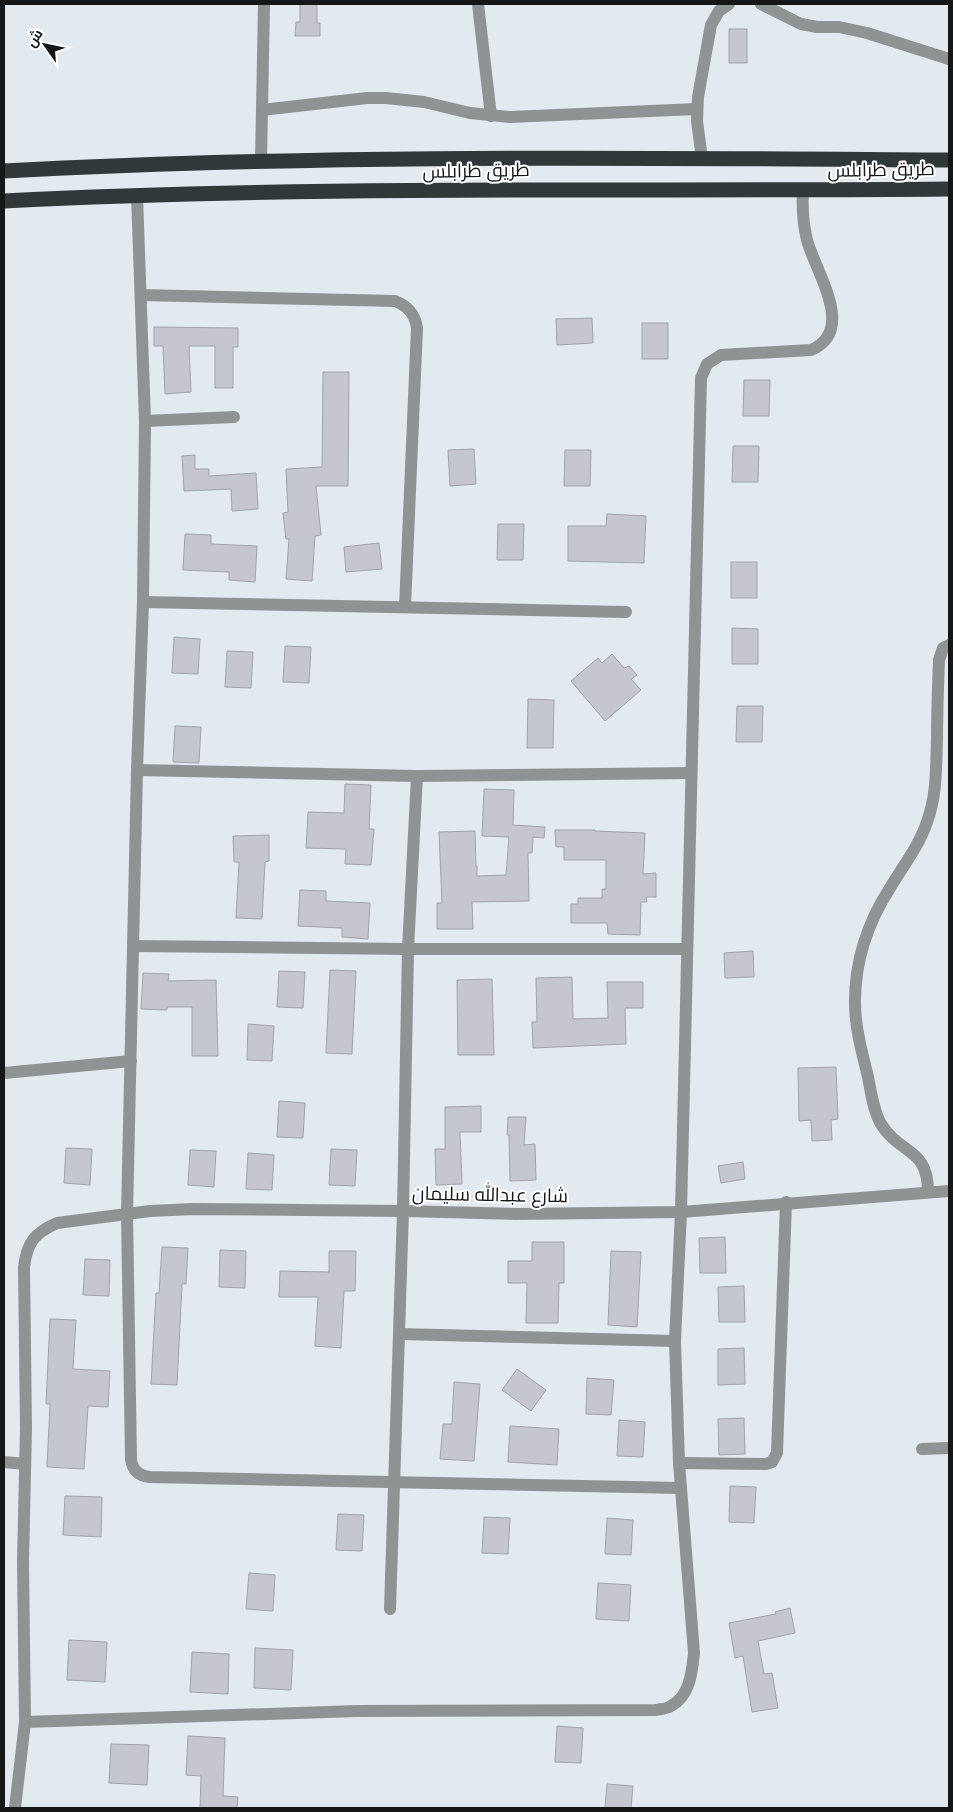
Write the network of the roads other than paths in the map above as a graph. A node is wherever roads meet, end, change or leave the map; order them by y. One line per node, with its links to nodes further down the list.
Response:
1 (264, 4): 7 (street)
2 (478, 4): 8 (street)
3 (729, 4): 6 (street)
4 (761, 4): 5 (street)
5 (949, 59)
6 (697, 109): 8 (street); 9 (street)
7 (262, 110): 8 (street); 11 (street)
8 (491, 116)
9 (702, 159): 10 (highway); 11 (highway)
10 (949, 160)
11 (261, 161): 12 (highway)
12 (4, 171)
13 (949, 189): 14 (highway, طريق طرابلس)
14 (802, 190): 15 (highway, طريق طرابلس); 25 (street)
15 (137, 195): 16 (highway, طريق طرابلس); 17 (street)
16 (4, 201)
17 (141, 295): 19 (street); 21 (street)
18 (234, 417): 19 (street)
19 (145, 421): 20 (street)
20 (143, 602): 21 (street); 24 (street)
21 (405, 608): 22 (street)
22 (626, 612)
23 (949, 645): 33 (street)
24 (137, 770): 26 (street); 27 (street)
25 (691, 773): 26 (street); 29 (street)
26 (417, 776): 28 (street)
27 (134, 946): 28 (street); 30 (street)
28 (408, 949): 29 (street); 35 (street)
29 (687, 949): 36 (street)
30 (132, 1061): 31 (street); 37 (street)
31 (4, 1073)
32 (949, 1191): 33 (street, شارع عبدالله سليمان)
33 (928, 1192): 34 (street, شارع عبدالله سليمان)
34 (786, 1202): 36 (street, شارع عبدالله سليمان); 43 (street)
35 (403, 1211): 36 (street, شارع عبدالله سليمان); 37 (street, شارع عبدالله سليمان); 38 (street)
36 (681, 1212): 39 (street)
37 (127, 1214): 44 (street, شارع عبدالله سليمان); 45 (street)
38 (399, 1334): 39 (street); 45 (street)
39 (675, 1341): 43 (street)
40 (949, 1448): 41 (street)
41 (922, 1449)
42 (4, 1462): 44 (street)
43 (680, 1463): 46 (street)
44 (26, 1464): 48 (street)
45 (394, 1482): 46 (street); 47 (street)
46 (681, 1488): 48 (street)
47 (390, 1609)
48 (25, 1722): 49 (street)
49 (15, 1808)

